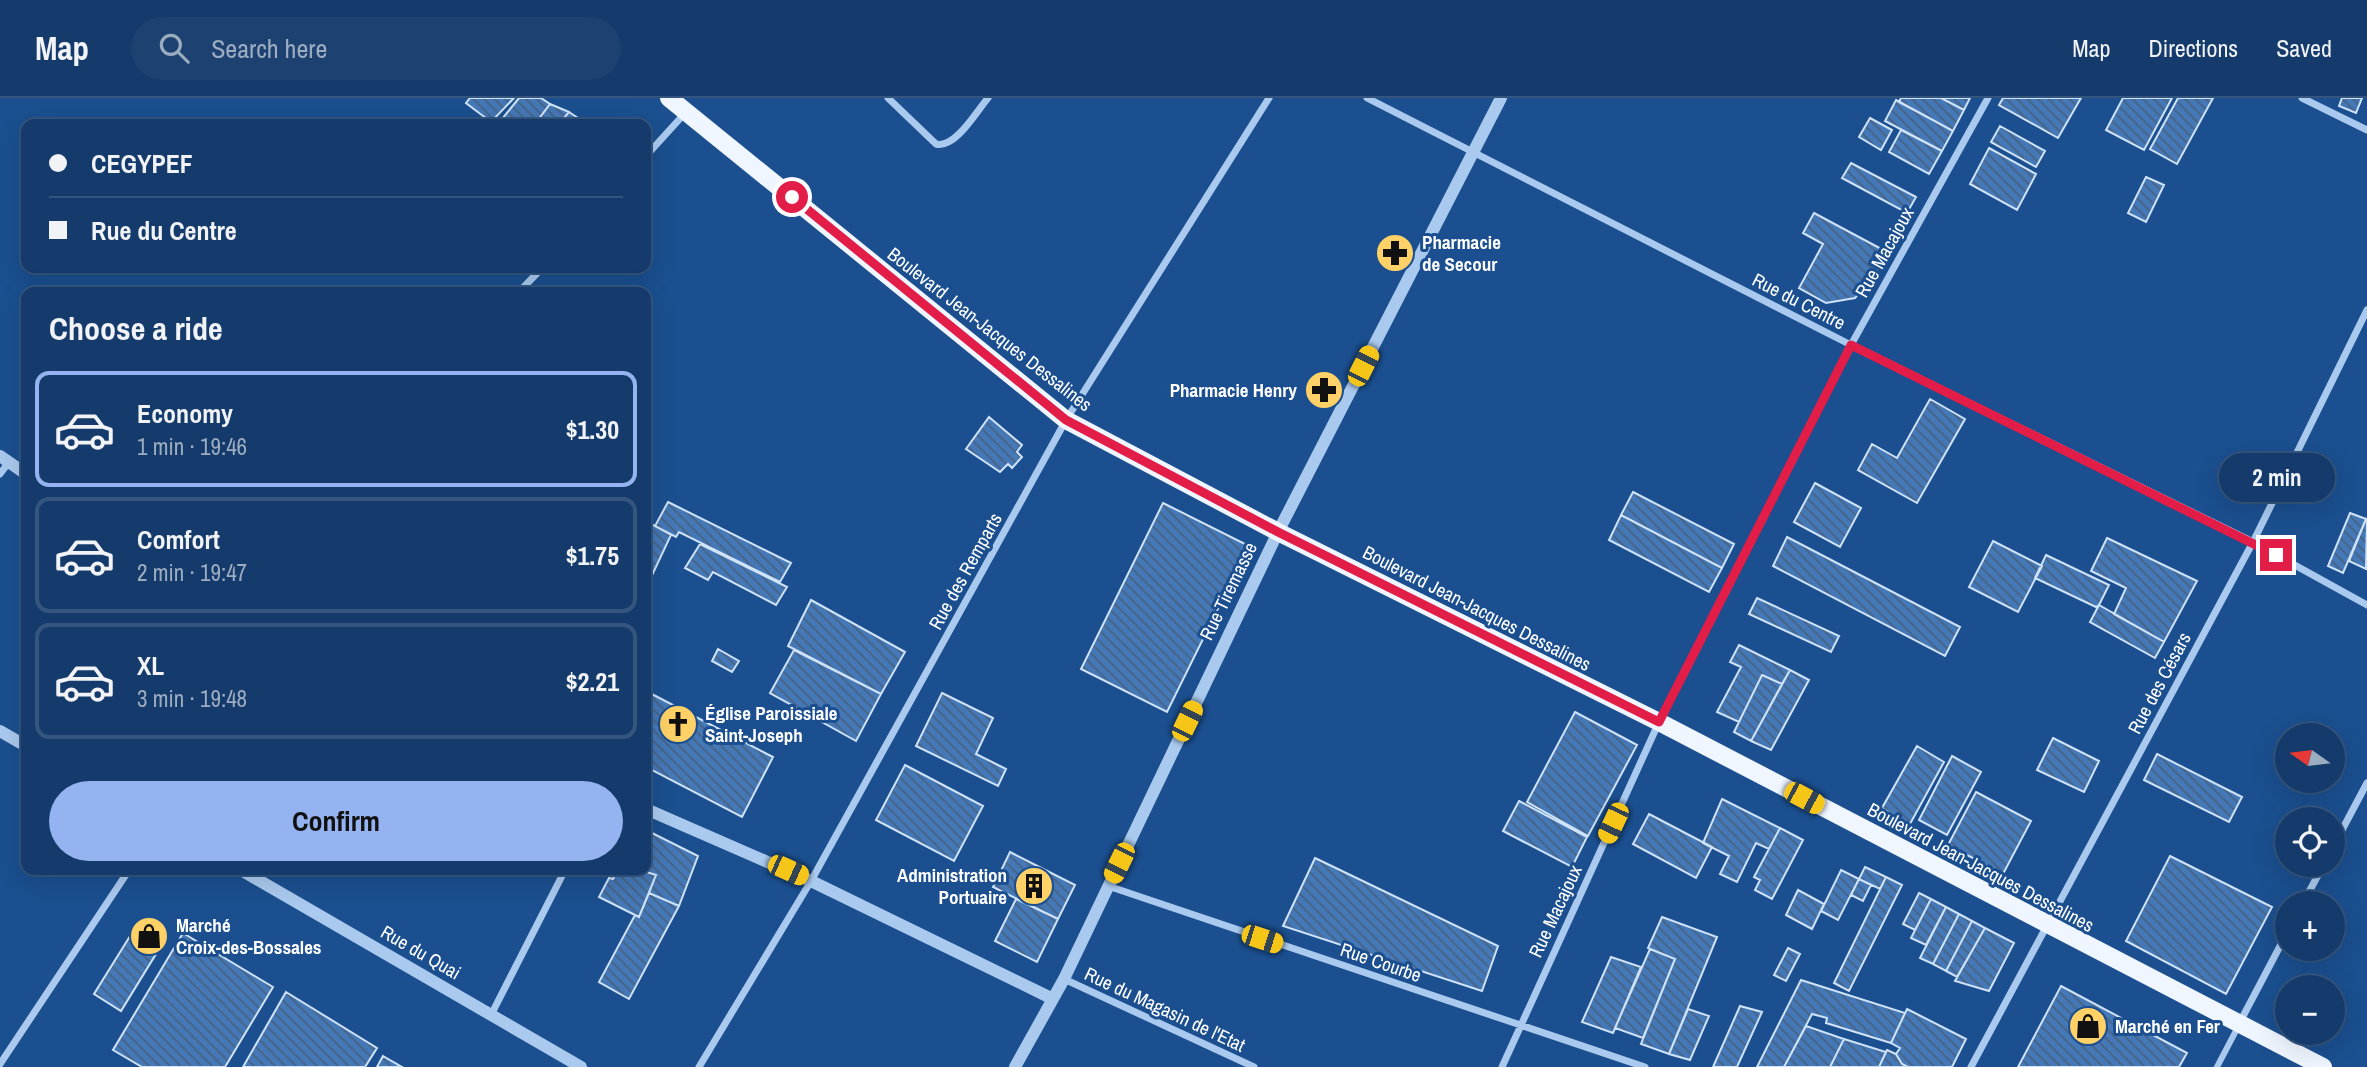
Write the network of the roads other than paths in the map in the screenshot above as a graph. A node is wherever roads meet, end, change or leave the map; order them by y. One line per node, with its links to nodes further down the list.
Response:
1 (669, 98): 9 (main road, Boulevard Jean-Jacques Dessalines)
2 (888, 98): 3 (street)
3 (988, 98)
4 (1269, 98): 17 (street, Rue des Remparts)
5 (1367, 98): 12 (street, Rue du Centre)
6 (1501, 98): 12 (street, Rue Tiremasse)
7 (1988, 98): 16 (street, Rue Macajoux)
8 (2302, 98): 10 (street)
9 (687, 111): 11 (street); 17 (main road, Boulevard Jean-Jacques Dessalines)
10 (2367, 130)
11 (651, 151)
12 (1471, 153): 16 (street, Rue du Centre); 21 (street, Rue Tiremasse)
13 (537, 273): 14 (street)
14 (524, 287)
15 (2367, 310): 22 (street, Rue des Césars)
16 (1851, 345): 22 (street, Rue du Centre); 24 (street, Rue Macajoux)
17 (1066, 420): 21 (main road, Boulevard Jean-Jacques Dessalines); 33 (street, Rue des Remparts)
18 (4, 459): 19 (street); 20 (street)
19 (21, 471)
20 (0, 474)
21 (1278, 532): 24 (main road, Boulevard Jean-Jacques Dessalines); 34 (street, Rue Tiremasse)
22 (2253, 542): 23 (street, Rue du Centre); 35 (street, Rue des Césars)
23 (2367, 605)
24 (1659, 722): 35 (main road, Boulevard Jean-Jacques Dessalines); 40 (street, Rue Macajoux)
25 (0, 732): 26 (street)
26 (21, 743)
27 (2367, 783): 29 (street)
28 (651, 811): 33 (street)
29 (2345, 824)
30 (126, 875): 42 (street)
31 (250, 875): 39 (street, Rue du Quai)
32 (562, 875): 39 (street)
33 (811, 881): 38 (street); 44 (street, Rue des Remparts)
34 (1108, 886): 37 (street, Rue Tiremasse); 40 (street, Rue Courbe)
35 (2046, 925): 41 (main road, Boulevard Jean-Jacques Dessalines); 49 (street, Rue des Césars)
36 (2275, 956): 41 (street)
37 (1064, 979): 38 (street, Rue Tiremasse); 46 (street, Rue du Magasin de l'Etat)
38 (1051, 998): 45 (street, Rue Tiremasse)
39 (491, 1016): 43 (street, Rue du Quai)
40 (1520, 1025): 47 (street, Rue Macajoux); 48 (street, Rue Courbe)
41 (2239, 1025): 50 (street); 51 (main road, Boulevard Jean-Jacques Dessalines)
42 (0, 1064)
43 (581, 1067)
44 (699, 1067)
45 (1015, 1067)
46 (1254, 1067)
47 (1502, 1067)
48 (1645, 1067)
49 (1971, 1067)
50 (2217, 1067)
51 (2323, 1067)

